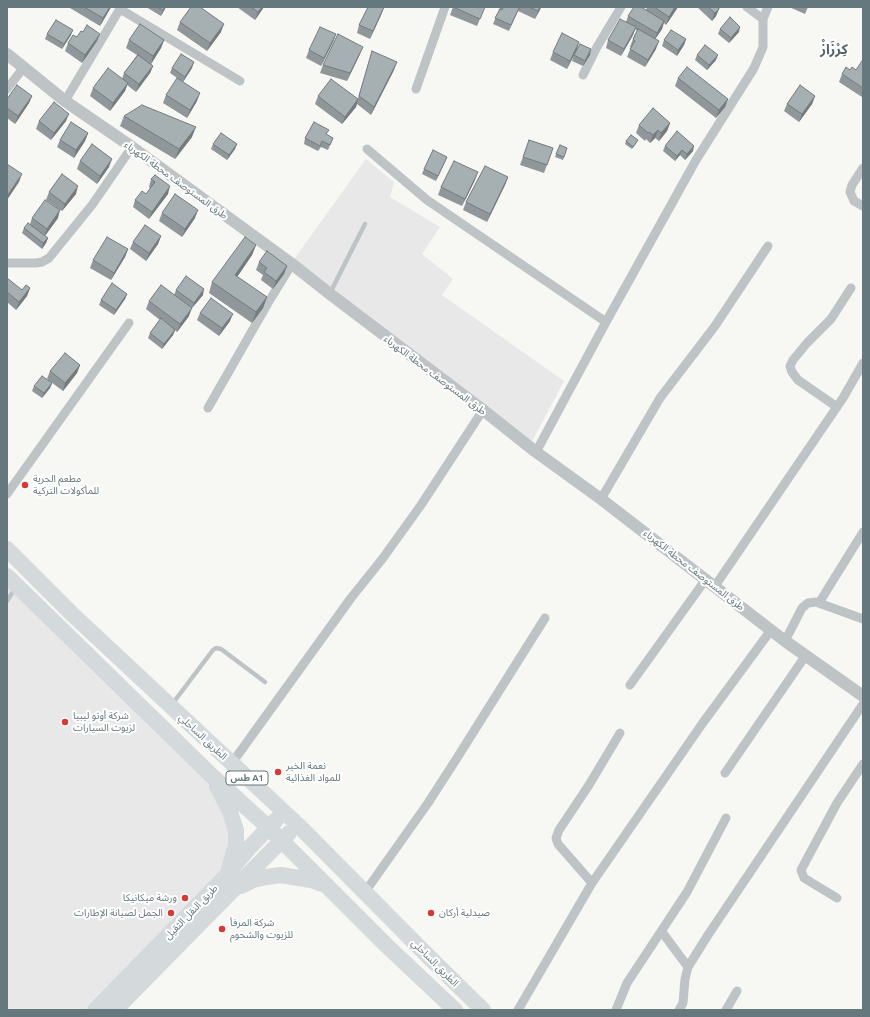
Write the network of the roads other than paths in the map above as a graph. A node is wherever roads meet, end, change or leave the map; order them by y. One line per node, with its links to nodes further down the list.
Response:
1 (445, 7): 12 (street)
2 (621, 7): 9 (street)
3 (747, 7): 6 (street)
4 (768, 7): 6 (street)
5 (121, 8): 10 (street); 13 (street)
6 (763, 19): 24 (street)
7 (7, 54): 8 (street, طرق المستوصف محطة الكهرباء)
8 (24, 68): 11 (street); 13 (street, طرق المستوصف محطة الكهرباء)
9 (583, 75)
10 (240, 81)
11 (7, 89)
12 (416, 89)
13 (65, 101): 14 (street, طرق المستوصف محطة الكهرباء)
14 (132, 147): 20 (street); 21 (street, طرق المستوصف محطة الكهرباء)
15 (367, 149): 24 (street)
16 (863, 168): 17 (street)
17 (863, 206)
18 (365, 224): 23 (lane)
19 (768, 246): 32 (street)
20 (7, 263)
21 (292, 264): 23 (street, طرق المستوصف محطة الكهرباء); 28 (street)
22 (851, 288): 27 (street)
23 (330, 294): 29 (street, طرق المستوصف محطة الكهرباء)
24 (606, 322): 30 (street)
25 (129, 323): 31 (street)
26 (863, 363): 27 (street)
27 (837, 407): 36 (street)
28 (208, 408)
29 (483, 410): 30 (street, طرق المستوصف محطة الكهرباء); 50 (street)
30 (536, 452): 32 (street, طرق المستوصف محطة الكهرباء)
31 (7, 494)
32 (601, 499): 36 (street, طرق المستوصف محطة الكهرباء)
33 (863, 532): 38 (street)
34 (7, 549): 48 (highway, الطريق الساحلي / طس A1)
35 (12, 581): 37 (lane); 53 (highway, الطريق الساحلي / طس A1)
36 (711, 583): 41 (street, طرق المستوصف محطة الكهرباء); 45 (street)
37 (7, 601)
38 (819, 603): 40 (street); 42 (street)
39 (545, 618): 62 (street)
40 (863, 619)
41 (771, 630): 42 (street, طرق المستوصف محطة الكهرباء); 59 (street)
42 (785, 641): 43 (street, طرق المستوصف محطة الكهرباء)
43 (806, 655): 46 (street, طرق المستوصف محطة الكهرباء); 52 (street)
44 (265, 682): 48 (lane)
45 (630, 685)
46 (863, 696)
47 (863, 704): 65 (street)
48 (170, 706): 50 (highway, الطريق الساحلي / طس A1)
49 (620, 733): 59 (street)
50 (232, 764): 54 (highway, الطريق الساحلي / طس A1)
51 (863, 764): 63 (street)
52 (725, 773)
53 (212, 776): 57 (highway, الطريق الساحلي / طس A1); 60 (highway)
54 (284, 812): 56 (highway, الطريق الساحلي / طس A1); 57 (highway, طريق النقل الثقيل)
55 (726, 818): 64 (street)
56 (298, 825): 58 (highway, طريق النقل الثقيل); 62 (highway, الطريق الساحلي / طس A1)
57 (269, 828): 58 (highway, الطريق الساحلي / طس A1); 60 (highway, طريق النقل الثقيل)
58 (282, 841): 60 (highway, طريق النقل الثقيل); 61 (highway, الطريق الساحلي / طس A1)
59 (592, 882): 71 (street)
60 (228, 884): 61 (highway); 67 (highway, طريق النقل الثقيل); 68 (highway, طريق النقل الثقيل)
61 (328, 886): 69 (highway, الطريق الساحلي / طس A1)
62 (365, 892): 70 (highway, الطريق الساحلي / طس A1)
63 (837, 898)
64 (662, 932): 65 (street); 72 (street)
65 (688, 967): 73 (street)
66 (737, 991): 74 (street)
67 (95, 1010)
68 (115, 1010)
69 (455, 1010)
70 (483, 1010)
71 (518, 1010)
72 (616, 1010)
73 (680, 1010)
74 (726, 1010)

